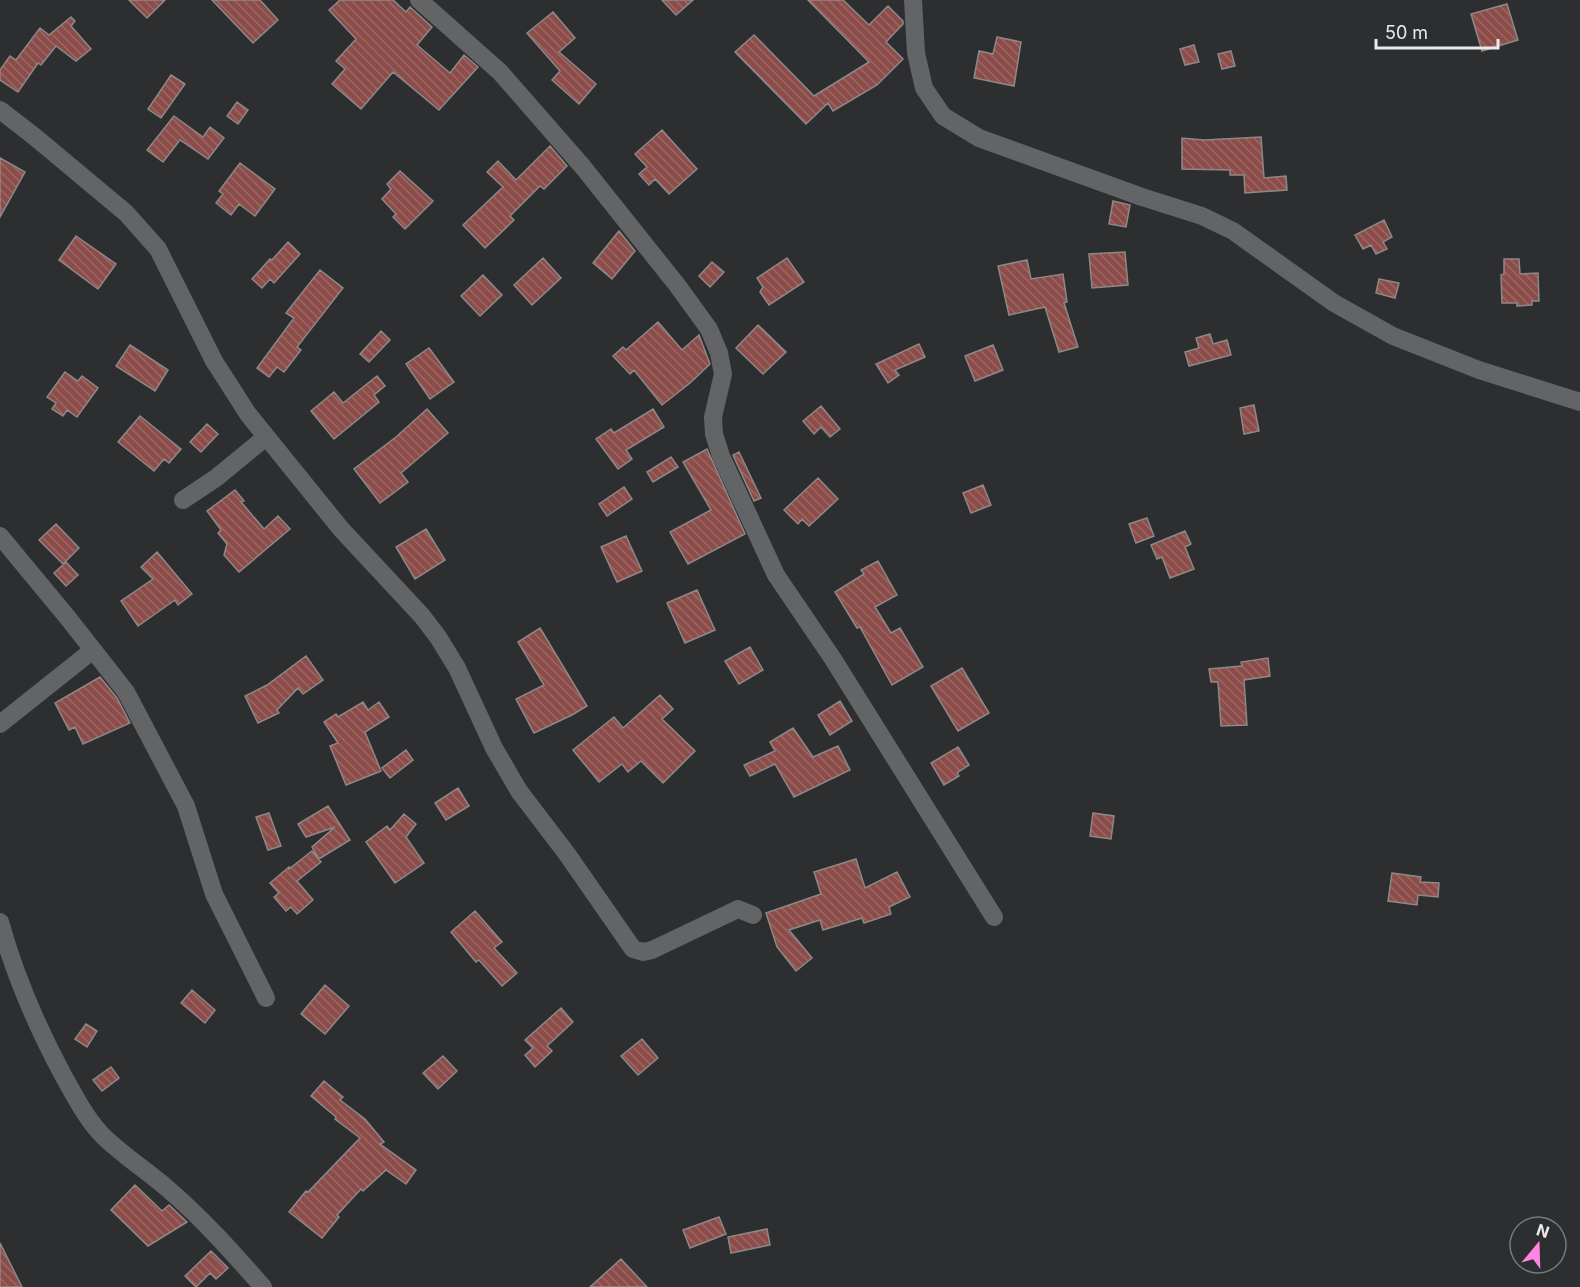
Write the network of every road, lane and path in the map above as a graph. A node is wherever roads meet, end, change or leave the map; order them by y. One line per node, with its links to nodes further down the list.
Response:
1 (419, 0): 11 (street)
2 (914, 0): 4 (street)
3 (3, 119): 5 (street)
4 (1580, 402)
5 (266, 437): 6 (street); 10 (street)
6 (183, 500)
7 (0, 536): 8 (street)
8 (93, 650): 9 (street); 13 (street)
9 (0, 724)
10 (753, 915)
11 (994, 917)
12 (0, 922): 14 (street)
13 (266, 999)
14 (262, 1287)

